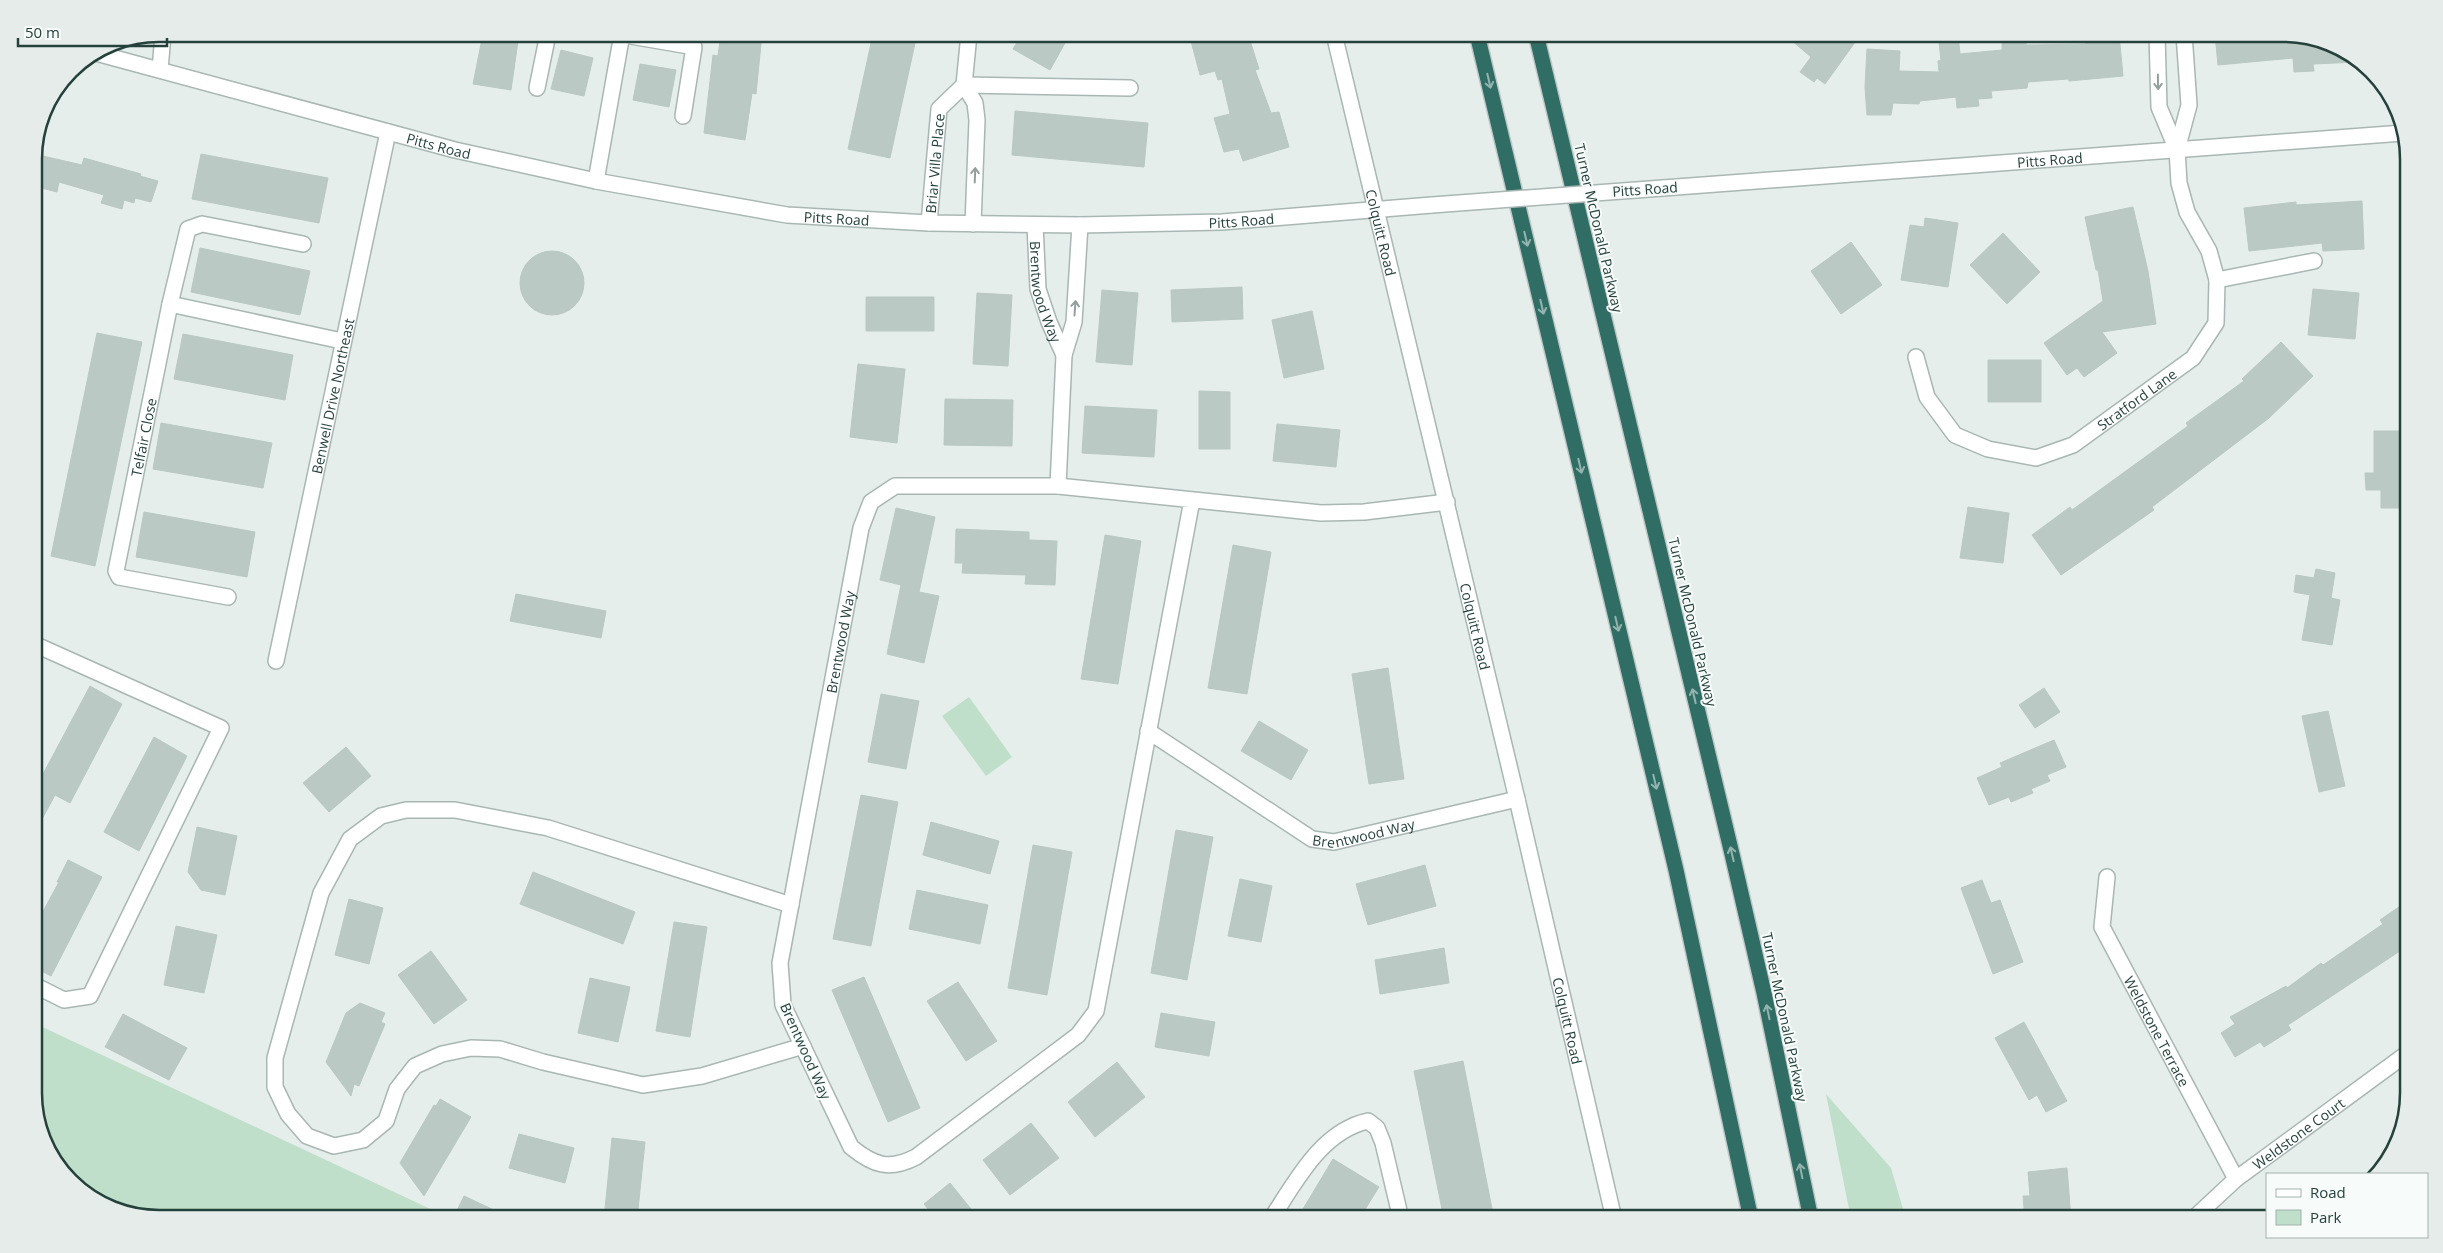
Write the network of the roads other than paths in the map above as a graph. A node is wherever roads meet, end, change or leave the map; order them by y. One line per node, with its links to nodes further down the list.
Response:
1 (162, 42): 12 (street)
2 (546, 42): 14 (street)
3 (619, 42): 20 (street)
4 (691, 42): 16 (street)
5 (968, 42): 13 (street)
6 (1336, 42): 21 (street, Colquitt Road)
7 (1479, 42): 50 (highway, one-way to 50)
8 (1538, 42): 51 (highway, Turner McDonald Parkway, one-way to 8)
9 (2157, 42): 19 (street, Stratford Lane, one-way to 19)
10 (2185, 42): 19 (street, Stratford Lane)
11 (106, 56): 12 (street, Pitts Road)
12 (160, 70): 17 (street, Pitts Road)
13 (964, 85): 15 (street); 22 (street, Briar Villa Place); 23 (street, one-way to 13)
14 (537, 88)
15 (1130, 88)
16 (683, 116)
17 (388, 132): 20 (street, Pitts Road); 30 (street, Benwell Drive Northeast)
18 (2397, 133): 19 (street, Pitts Road)
19 (2177, 150): 21 (street, Pitts Road, bridge); 28 (street, Stratford Lane)
20 (596, 181): 22 (street, Pitts Road)
21 (1376, 210): 25 (street, Pitts Road); 35 (street, Colquitt Road)
22 (930, 223): 23 (street, Pitts Road)
23 (973, 224): 24 (street, Pitts Road)
24 (1035, 225): 25 (street, Pitts Road); 31 (street, Brentwood Way)
25 (1080, 225): 31 (street, Brentwood Way, one-way to 25)
26 (303, 244): 29 (street, Telfair Close)
27 (2314, 261): 28 (street)
28 (2217, 280): 32 (street, Stratford Lane)
29 (170, 304): 30 (street); 36 (street, Telfair Close)
30 (342, 341): 38 (street, Benwell Drive Northeast)
31 (1064, 355): 33 (street, Brentwood Way)
32 (1916, 357)
33 (1058, 486): 34 (street, Brentwood Way); 42 (street, Brentwood Way)
34 (1192, 500): 35 (street, Brentwood Way); 39 (street, Brentwood Way)
35 (1446, 502): 40 (street, Colquitt Road)
36 (228, 597)
37 (43, 648): 43 (street)
38 (276, 661)
39 (1148, 731): 40 (street, Brentwood Way); 44 (street, Brentwood Way)
40 (1517, 799): 49 (street, Colquitt Road)
41 (2106, 877): 46 (street, Weldstone Terrace)
42 (791, 905): 44 (street, Brentwood Way); 44 (street)
43 (43, 990)
44 (802, 1046)
45 (2400, 1059): 46 (street, Weldstone Court)
46 (2236, 1179): 52 (street, Weldstone Court)
47 (1277, 1210): 48 (street)
48 (1399, 1210)
49 (1612, 1210)
50 (1749, 1210)
51 (1808, 1210)
52 (2203, 1210)

